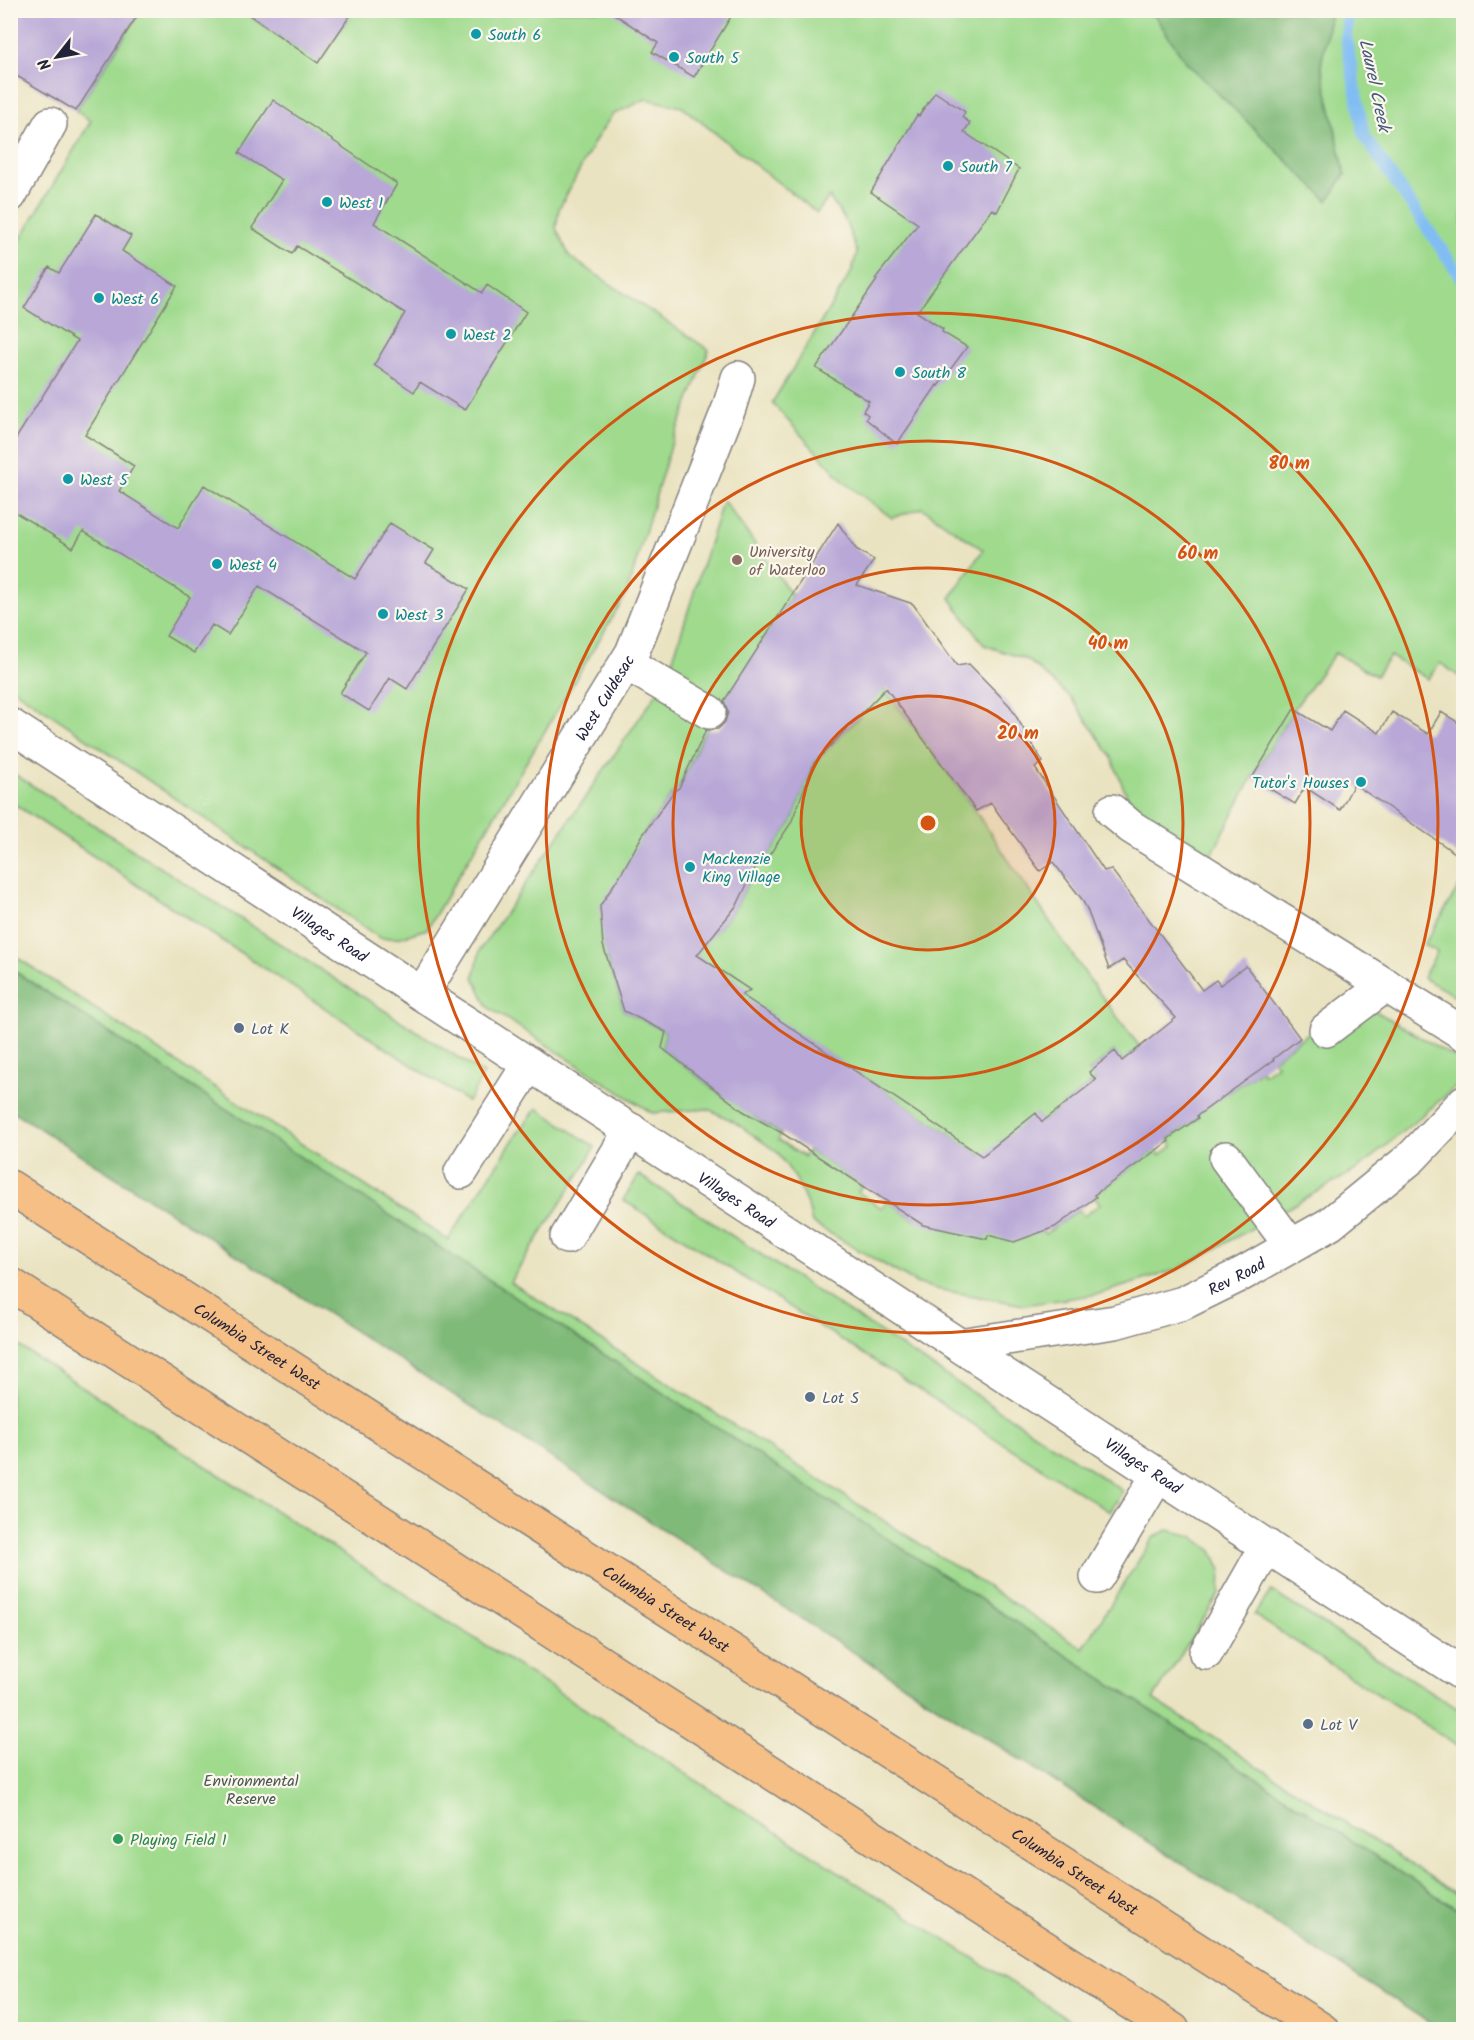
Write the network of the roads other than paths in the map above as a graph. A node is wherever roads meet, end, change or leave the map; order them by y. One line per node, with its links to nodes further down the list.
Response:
1 (50, 124): 2 (lane)
2 (10, 195)
3 (738, 378): 4 (lane, West Culdesac)
4 (626, 663): 5 (lane); 9 (lane, West Culdesac)
5 (709, 712)
6 (10, 725): 9 (lane, Villages Road)
7 (1113, 811): 8 (lane)
8 (1386, 985): 10 (lane); 11 (lane)
9 (422, 994): 12 (lane, Villages Road)
10 (1326, 1030)
11 (1464, 1034)
12 (529, 1064): 14 (lane, Villages Road); 16 (lane)
13 (1464, 1102): 19 (lane, Rev Road)
14 (631, 1130): 18 (lane); 21 (lane, Villages Road)
15 (1226, 1158): 19 (lane)
16 (461, 1172)
17 (10, 1187): 28 (main road, Columbia Street West)
18 (567, 1237)
19 (1291, 1246): 21 (lane, Rev Road)
20 (10, 1284): 27 (main road)
21 (959, 1345): 22 (lane, Villages Road)
22 (1158, 1475): 23 (lane, Villages Road); 24 (lane)
23 (1267, 1546): 25 (lane); 26 (lane, Villages Road)
24 (1097, 1577)
25 (1206, 1653)
26 (1464, 1675)
27 (1173, 2030)
28 (1322, 2030)

